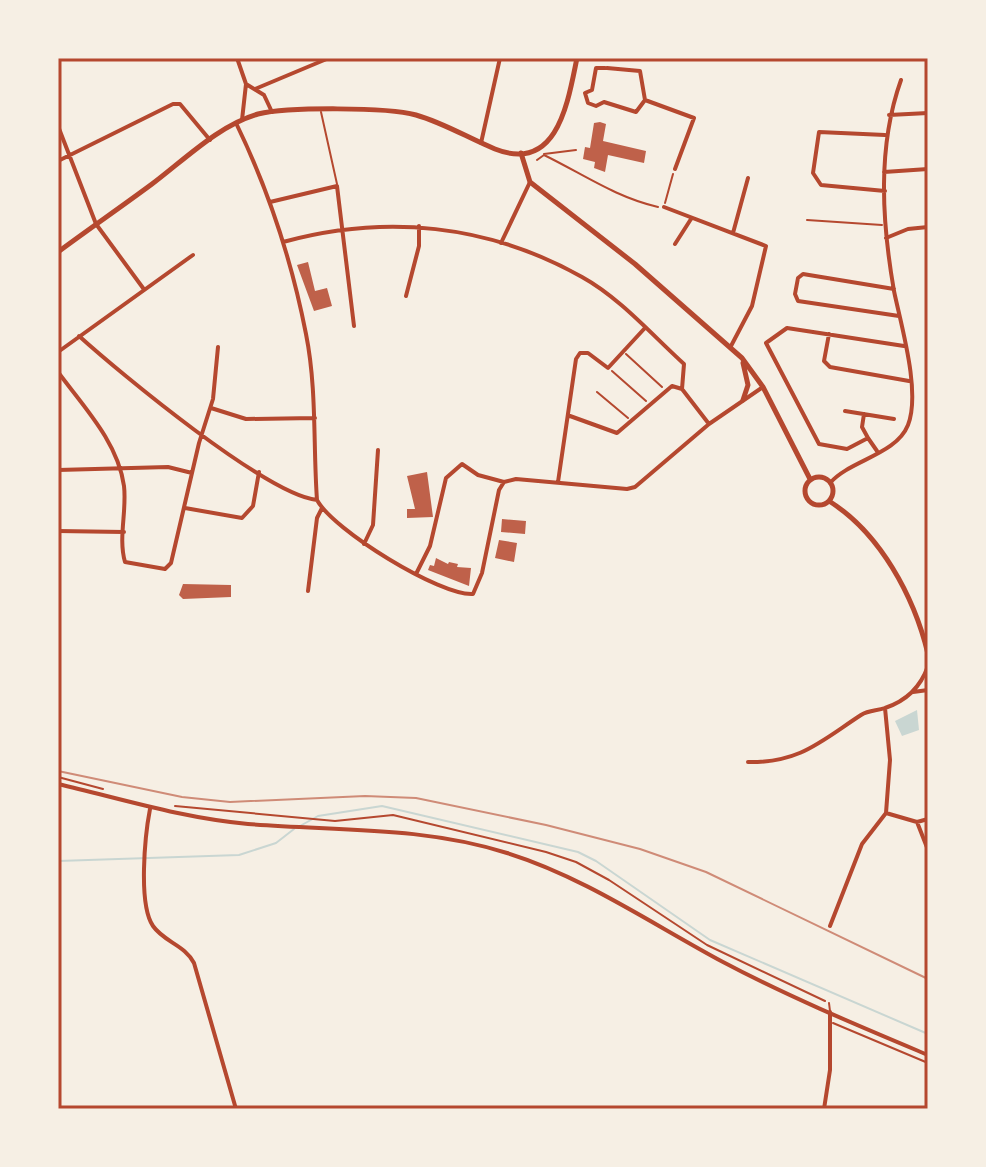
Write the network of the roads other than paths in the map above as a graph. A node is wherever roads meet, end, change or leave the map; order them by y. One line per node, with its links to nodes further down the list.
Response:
1 (237, 58): 6 (street)
2 (329, 58): 7 (street)
3 (500, 58): 19 (street)
4 (577, 58): 8 (main road)
5 (901, 80): 14 (street)
6 (246, 84): 7 (street); 15 (street)
7 (255, 89): 12 (street)
8 (571, 89): 9 (street); 20 (main road)
9 (585, 93): 10 (street); 10 (street)
10 (645, 100): 23 (street)
11 (321, 111): 12 (main road); 19 (main road); 28 (lane)
12 (272, 112): 15 (main road)
13 (928, 113): 14 (street)
14 (889, 115): 17 (street)
15 (239, 122): 18 (main road); 30 (street)
16 (58, 126): 21 (street)
17 (885, 135): 25 (street); 29 (street)
18 (210, 140): 21 (street); 33 (main road)
19 (481, 143): 20 (main road)
20 (521, 153): 27 (main road)
21 (69, 156): 22 (street); 33 (street)
22 (58, 161)
23 (675, 169)
24 (928, 169): 25 (street)
25 (884, 172): 29 (street)
26 (748, 178): 37 (street)
27 (530, 182): 40 (street); 52 (main road)
28 (337, 186): 30 (street); 36 (street)
29 (885, 191): 38 (street)
30 (270, 202): 39 (street)
31 (664, 207): 32 (street)
32 (691, 219): 37 (street); 41 (street)
33 (96, 224): 42 (main road); 44 (street)
34 (419, 226): 36 (street); 40 (street); 46 (street)
35 (928, 227): 38 (street)
36 (343, 228): 39 (street); 48 (street)
37 (733, 233): 52 (street)
38 (886, 238): 45 (street)
39 (282, 242): 66 (street)
40 (501, 243): 49 (street)
41 (675, 244)
42 (58, 252)
43 (193, 255): 44 (street)
44 (143, 288): 51 (street)
45 (894, 289): 47 (street); 47 (street)
46 (406, 296)
47 (899, 316): 53 (street)
48 (354, 326)
49 (645, 329): 60 (street); 65 (street)
50 (829, 334): 53 (street); 58 (street); 70 (street)
51 (79, 336): 55 (street); 69 (street)
52 (731, 346): 56 (main road)
53 (905, 346): 58 (street)
54 (218, 347): 62 (street)
55 (58, 352)
56 (742, 358): 59 (main road); 61 (main road)
57 (58, 372): 73 (street)
58 (909, 381): 72 (street)
59 (763, 387): 61 (street); 77 (main road)
60 (682, 389): 65 (street); 68 (street)
61 (743, 400): 68 (street)
62 (211, 408): 66 (street); 69 (street)
63 (845, 411): 64 (street)
64 (864, 414): 67 (street); 70 (street)
65 (570, 416): 79 (street)
66 (315, 418): 81 (street)
67 (894, 419)
68 (709, 424): 79 (street)
69 (203, 435): 75 (street); 76 (street)
70 (868, 438): 72 (street)
71 (378, 450): 87 (street)
72 (877, 451): 80 (street)
73 (119, 468): 74 (street); 76 (street); 86 (street)
74 (58, 470)
75 (259, 472): 81 (street); 83 (street)
76 (192, 473): 83 (street)
77 (810, 479): 80 (main road); 82 (main road)
78 (504, 482): 79 (street); 88 (street); 88 (street)
79 (558, 482)
80 (830, 483): 82 (main road)
81 (317, 500): 84 (street)
82 (829, 501): 90 (main road)
83 (185, 508): 86 (street)
84 (322, 508): 87 (street); 89 (street)
85 (58, 531): 86 (street)
86 (124, 532)
87 (364, 544): 88 (street)
88 (416, 574)
89 (308, 591)
90 (928, 654)
91 (928, 666): 92 (street)
92 (918, 686): 93 (street); 94 (street)
93 (928, 688): 94 (street)
94 (913, 692): 95 (street)
95 (885, 708): 96 (street); 99 (street)
96 (748, 762)
97 (58, 784): 98 (street)
98 (150, 809): 105 (street); 107 (street)
99 (886, 813): 101 (street); 103 (street)
100 (928, 819): 101 (street)
101 (917, 822): 102 (street)
102 (928, 850)
103 (830, 926)
104 (829, 1003): 105 (lane)
105 (830, 1012): 106 (street); 108 (street)
106 (928, 1055)
107 (236, 1109)
108 (824, 1109)

